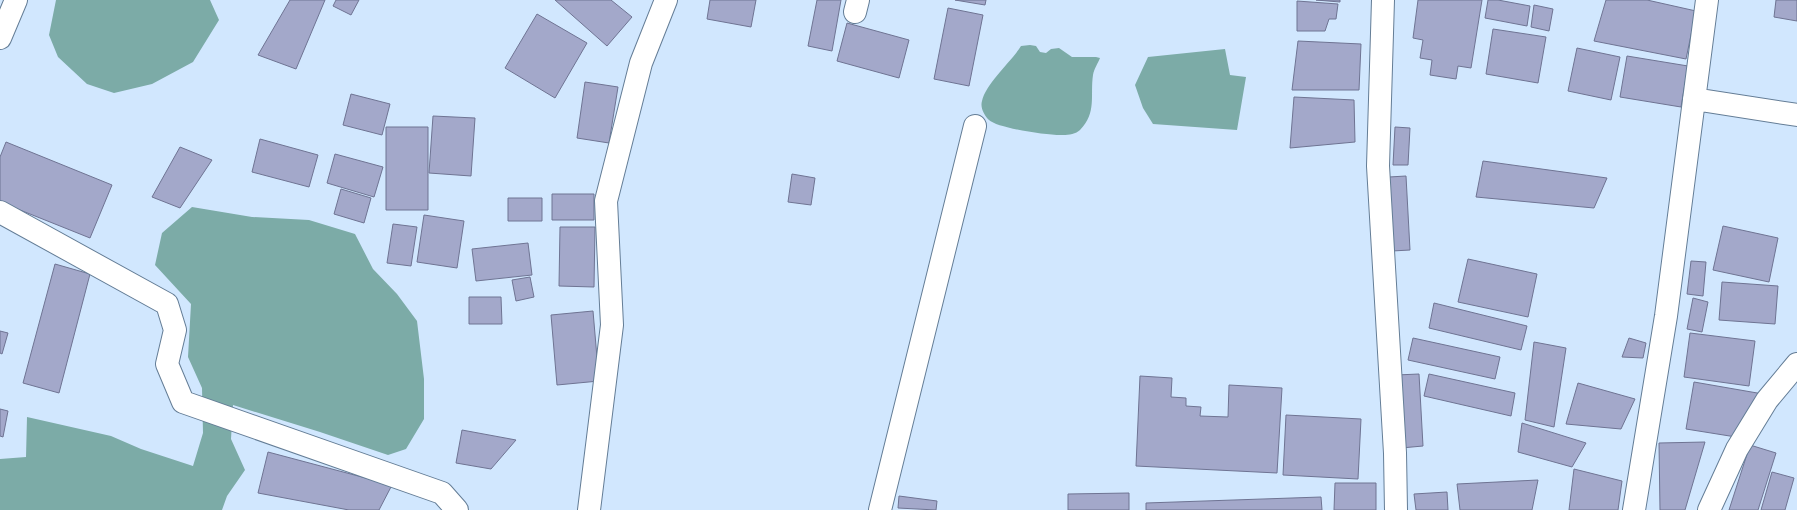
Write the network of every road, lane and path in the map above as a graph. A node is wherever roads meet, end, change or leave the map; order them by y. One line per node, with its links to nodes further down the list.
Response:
1 (16, 0): 5 (street)
2 (666, 0): 12 (street)
3 (1383, 0): 14 (street)
4 (1707, 0): 6 (street)
5 (0, 38)
6 (1694, 99): 7 (street); 15 (street)
7 (1797, 114)
8 (975, 126): 13 (street)
9 (0, 212): 11 (street)
10 (1797, 364): 16 (street)
11 (458, 510)
12 (589, 510)
13 (880, 510)
14 (1396, 510)
15 (1634, 510)
16 (1709, 510)

